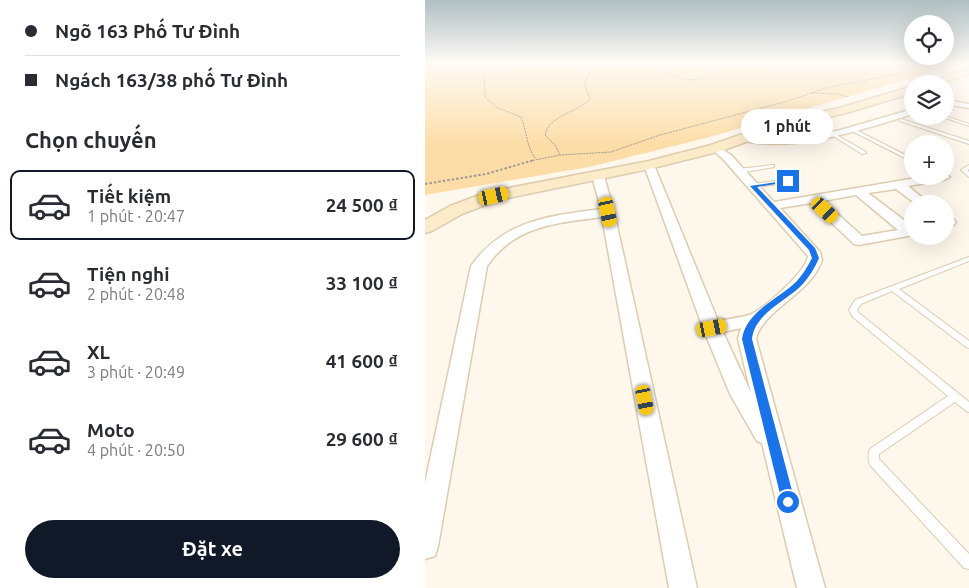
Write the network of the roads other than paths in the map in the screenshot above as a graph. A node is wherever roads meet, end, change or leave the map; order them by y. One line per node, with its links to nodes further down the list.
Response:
1 (904, 92): 10 (street)
2 (954, 104): 3 (street)
3 (969, 106)
4 (904, 114): 8 (street)
5 (901, 120): 11 (lane)
6 (954, 120): 7 (lane)
7 (969, 125)
8 (854, 130): 9 (street); 13 (lane)
9 (835, 135): 10 (street); 12 (lane)
10 (749, 140): 14 (street)
11 (969, 143)
12 (864, 153)
13 (904, 156)
14 (727, 158): 15 (street); 16 (lane); 23 (street)
15 (649, 166): 19 (street); 35 (street)
16 (772, 166)
17 (969, 167): 18 (lane)
18 (969, 175)
19 (598, 176): 28 (street); 30 (street)
20 (788, 181): 23 (lane)
21 (904, 184): 22 (street)
22 (899, 185): 24 (street); 25 (street)
23 (753, 186): 27 (street)
24 (859, 192): 26 (street); 29 (street)
25 (912, 195)
26 (813, 199): 27 (street); 31 (street)
27 (772, 206): 34 (street)
28 (608, 212): 40 (street); 42 (street)
29 (904, 226)
30 (425, 227)
31 (904, 232)
32 (969, 259): 33 (lane)
33 (894, 289): 36 (lane); 37 (lane)
34 (754, 320): 35 (street); 39 (street)
35 (712, 328): 39 (street)
36 (969, 345)
37 (955, 397): 38 (lane); 41 (lane)
38 (969, 408)
39 (775, 450): 43 (street)
40 (425, 546)
41 (969, 563)
42 (683, 588)
43 (811, 588)

